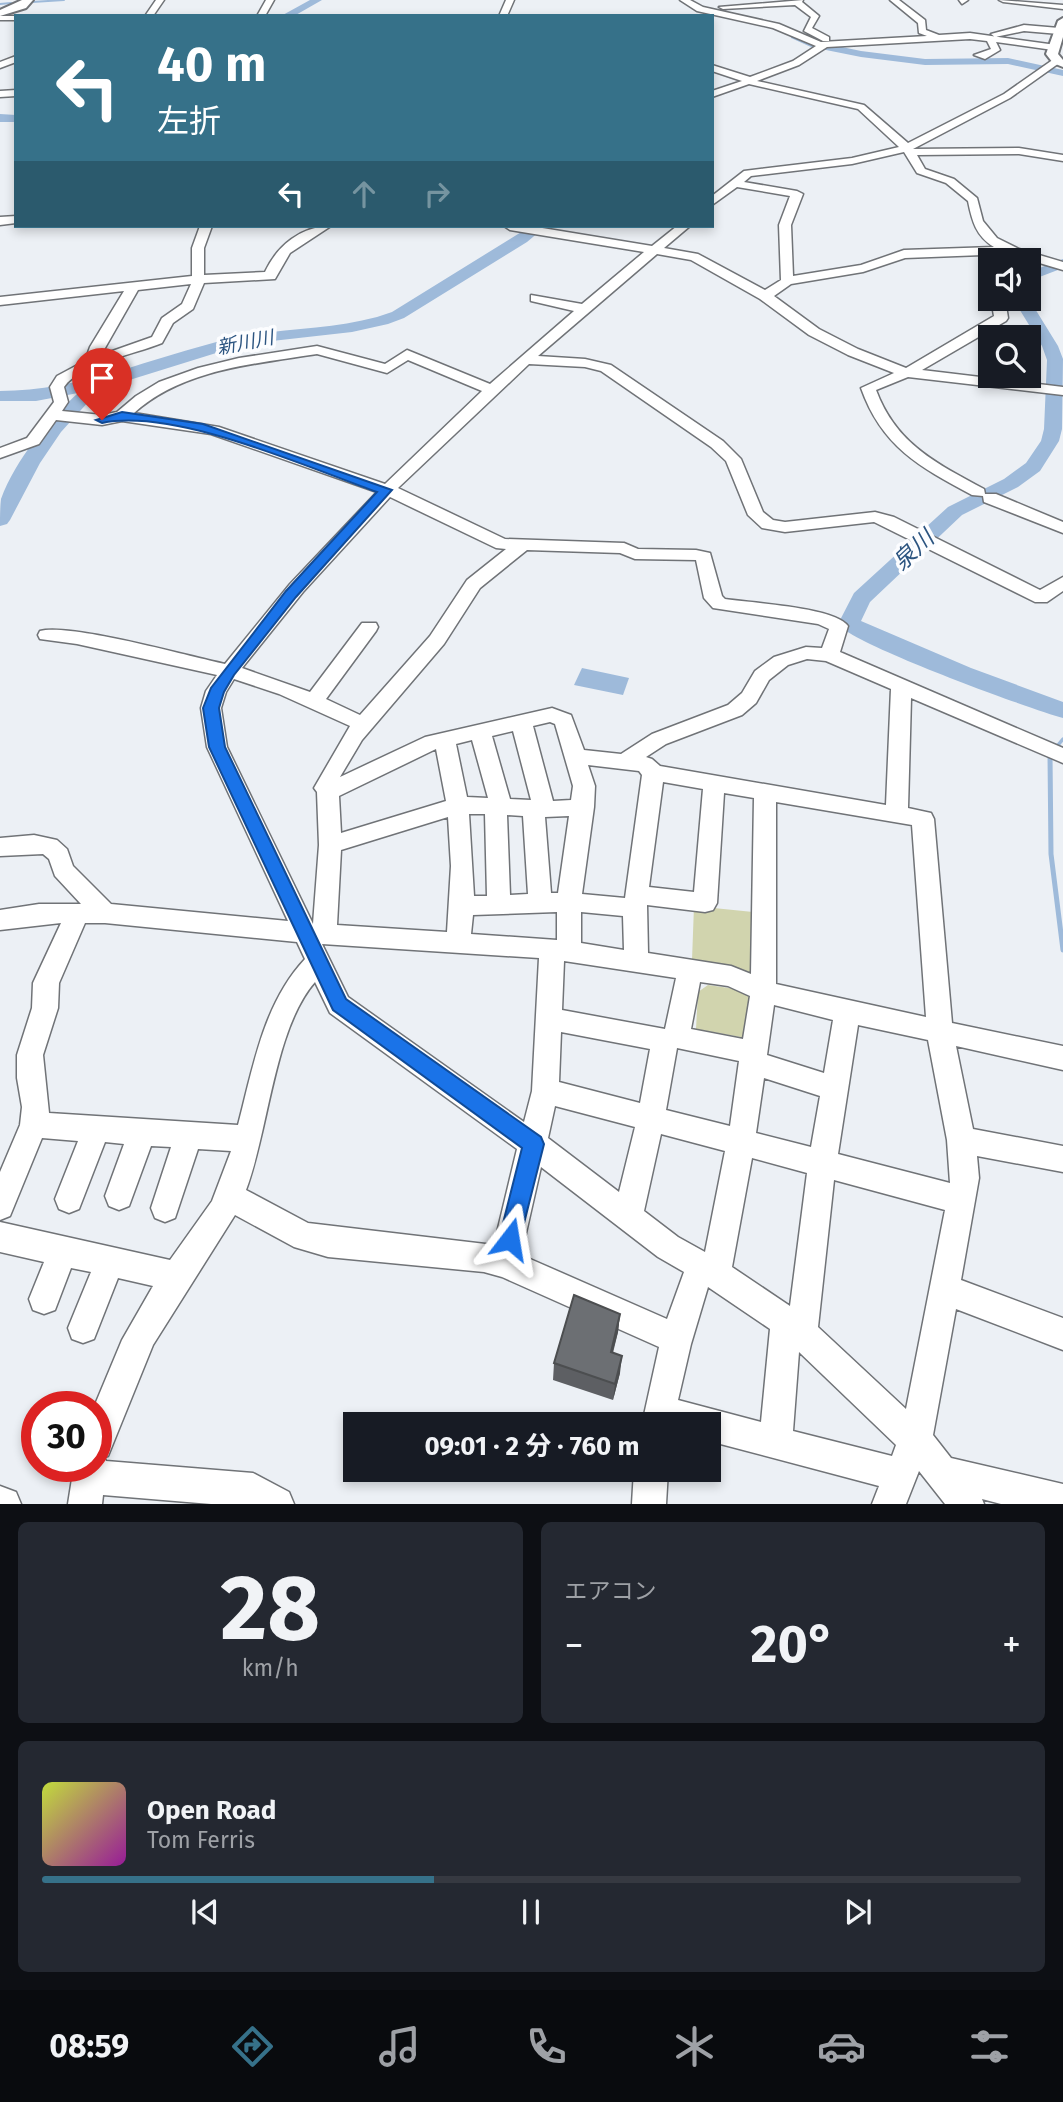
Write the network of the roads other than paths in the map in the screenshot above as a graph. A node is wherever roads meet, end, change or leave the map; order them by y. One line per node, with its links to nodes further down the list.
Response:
1 (28, 0): 8 (main road)
2 (684, 0): 7 (street)
3 (894, 0): 11 (street)
4 (1003, 0): 6 (street)
5 (798, 1): 7 (street); 13 (street)
6 (1063, 7)
7 (700, 9): 14 (street)
8 (0, 16)
9 (1061, 26): 10 (street); 17 (main road)
10 (978, 37): 11 (street); 12 (street)
11 (935, 39): 13 (street)
12 (990, 39): 15 (street); 17 (street)
13 (838, 44): 14 (street)
14 (823, 46): 19 (street)
15 (996, 50): 16 (street); 17 (street)
16 (978, 55)
17 (1056, 57): 21 (street)
18 (714, 69): 19 (street)
19 (748, 81): 20 (street); 21 (street)
20 (714, 93)
21 (909, 150): 22 (street); 23 (street); 30 (street)
22 (1063, 158)
23 (733, 183): 24 (street); 36 (street)
24 (714, 200)
25 (205, 228): 35 (street)
26 (321, 228): 35 (street)
27 (531, 228): 29 (street)
28 (681, 228): 31 (street)
29 (558, 231): 31 (street)
30 (1006, 248)
31 (655, 249): 38 (street); 41 (street)
32 (978, 256): 36 (street)
33 (1041, 258): 34 (street)
34 (1059, 263)
35 (198, 279): 37 (street); 44 (street)
36 (787, 281): 38 (street)
37 (134, 285): 40 (street); 44 (street)
38 (765, 296): 45 (street)
39 (536, 298): 41 (street)
40 (0, 301)
41 (584, 309): 43 (street)
42 (1000, 311): 45 (street)
43 (525, 360): 46 (street); 54 (street)
44 (91, 364): 48 (street)
45 (907, 373): 47 (street); 52 (street)
46 (491, 390): 49 (street); 51 (street)
47 (1055, 390)
48 (55, 415): 49 (street); 50 (street)
49 (122, 416): 51 (street)
50 (0, 453)
51 (385, 490): 53 (street); 58 (street)
52 (1063, 528)
53 (523, 544): 57 (street); 62 (street)
54 (1063, 582)
55 (369, 627): 60 (street)
56 (47, 635): 58 (street)
57 (829, 654): 59 (street); 67 (street)
58 (229, 671): 60 (street); 86 (street)
59 (901, 687): 65 (street); 76 (street)
60 (314, 700): 62 (street)
61 (521, 721): 63 (street); 66 (street); 75 (street)
62 (363, 724): 70 (street)
63 (480, 731): 64 (street); 73 (street)
64 (444, 739): 70 (street); 72 (street)
65 (1055, 753)
66 (575, 758): 67 (street); 74 (street)
67 (629, 762): 68 (street)
68 (653, 773): 69 (street); 81 (street)
69 (714, 783): 71 (street); 81 (street)
70 (325, 788): 77 (street)
71 (765, 791): 76 (street); 92 (street)
72 (459, 805): 73 (street); 77 (street); 83 (street)
73 (498, 806): 75 (street); 82 (street)
74 (583, 807): 75 (street); 80 (street)
75 (539, 808): 79 (street)
76 (897, 813): 95 (street)
77 (330, 845): 86 (street)
78 (0, 847): 84 (street)
79 (540, 902): 80 (street); 82 (street)
80 (569, 902): 81 (street); 88 (street)
81 (636, 902): 89 (street)
82 (499, 903): 83 (street)
83 (464, 906): 87 (street)
84 (92, 913): 85 (street); 86 (street); 102 (street)
85 (0, 920)
86 (315, 933): 87 (street); 90 (street)
87 (458, 944): 88 (street)
88 (560, 950): 89 (street); 94 (street)
89 (636, 961): 91 (street)
90 (318, 962): 106 (street); 109 (street)
91 (690, 968): 92 (street); 96 (street)
92 (763, 991): 93 (street); 97 (street)
93 (847, 1012): 95 (street); 99 (street)
94 (548, 1019): 96 (street); 100 (street)
95 (940, 1033): 98 (street); 107 (street)
96 (671, 1038): 97 (street); 101 (street)
97 (753, 1057): 99 (street); 108 (street)
98 (1063, 1058)
99 (834, 1089): 111 (street)
100 (545, 1091): 101 (street); 109 (street)
101 (651, 1119): 108 (street); 118 (street)
102 (34, 1125): 103 (street); 116 (street)
103 (97, 1129): 104 (street); 114 (street)
104 (142, 1132): 105 (street); 112 (street)
105 (189, 1135): 106 (street); 117 (street)
106 (247, 1139): 113 (street)
107 (961, 1140): 110 (street); 115 (street)
108 (741, 1142): 111 (street); 123 (street)
109 (534, 1144): 118 (street); 122 (street)
110 (1063, 1159)
111 (822, 1165): 115 (street); 128 (street)
112 (119, 1196)
113 (229, 1196): 122 (street); 124 (street)
114 (69, 1199)
115 (961, 1200): 125 (street)
116 (0, 1206)
117 (165, 1208)
118 (628, 1217): 123 (street)
119 (0, 1237): 120 (street)
120 (63, 1251): 121 (street); 126 (street)
121 (110, 1262): 124 (street); 127 (street)
122 (504, 1263): 130 (street)
123 (709, 1270): 128 (street); 130 (street)
124 (178, 1277): 131 (street)
125 (944, 1289): 129 (street); 134 (street)
126 (44, 1299)
127 (83, 1328)
128 (794, 1328): 134 (street); 135 (street)
129 (1063, 1334)
130 (676, 1339): 132 (street)
131 (112, 1403)
132 (660, 1412)
133 (721, 1428): 135 (street)
134 (915, 1440): 136 (street); 139 (street)
135 (776, 1442): 139 (street)
136 (943, 1473): 140 (street); 143 (street)
137 (89, 1482): 141 (street)
138 (650, 1482): 142 (street)
139 (894, 1489)
140 (1063, 1500)
141 (276, 1503)
142 (649, 1503)
143 (967, 1503)

